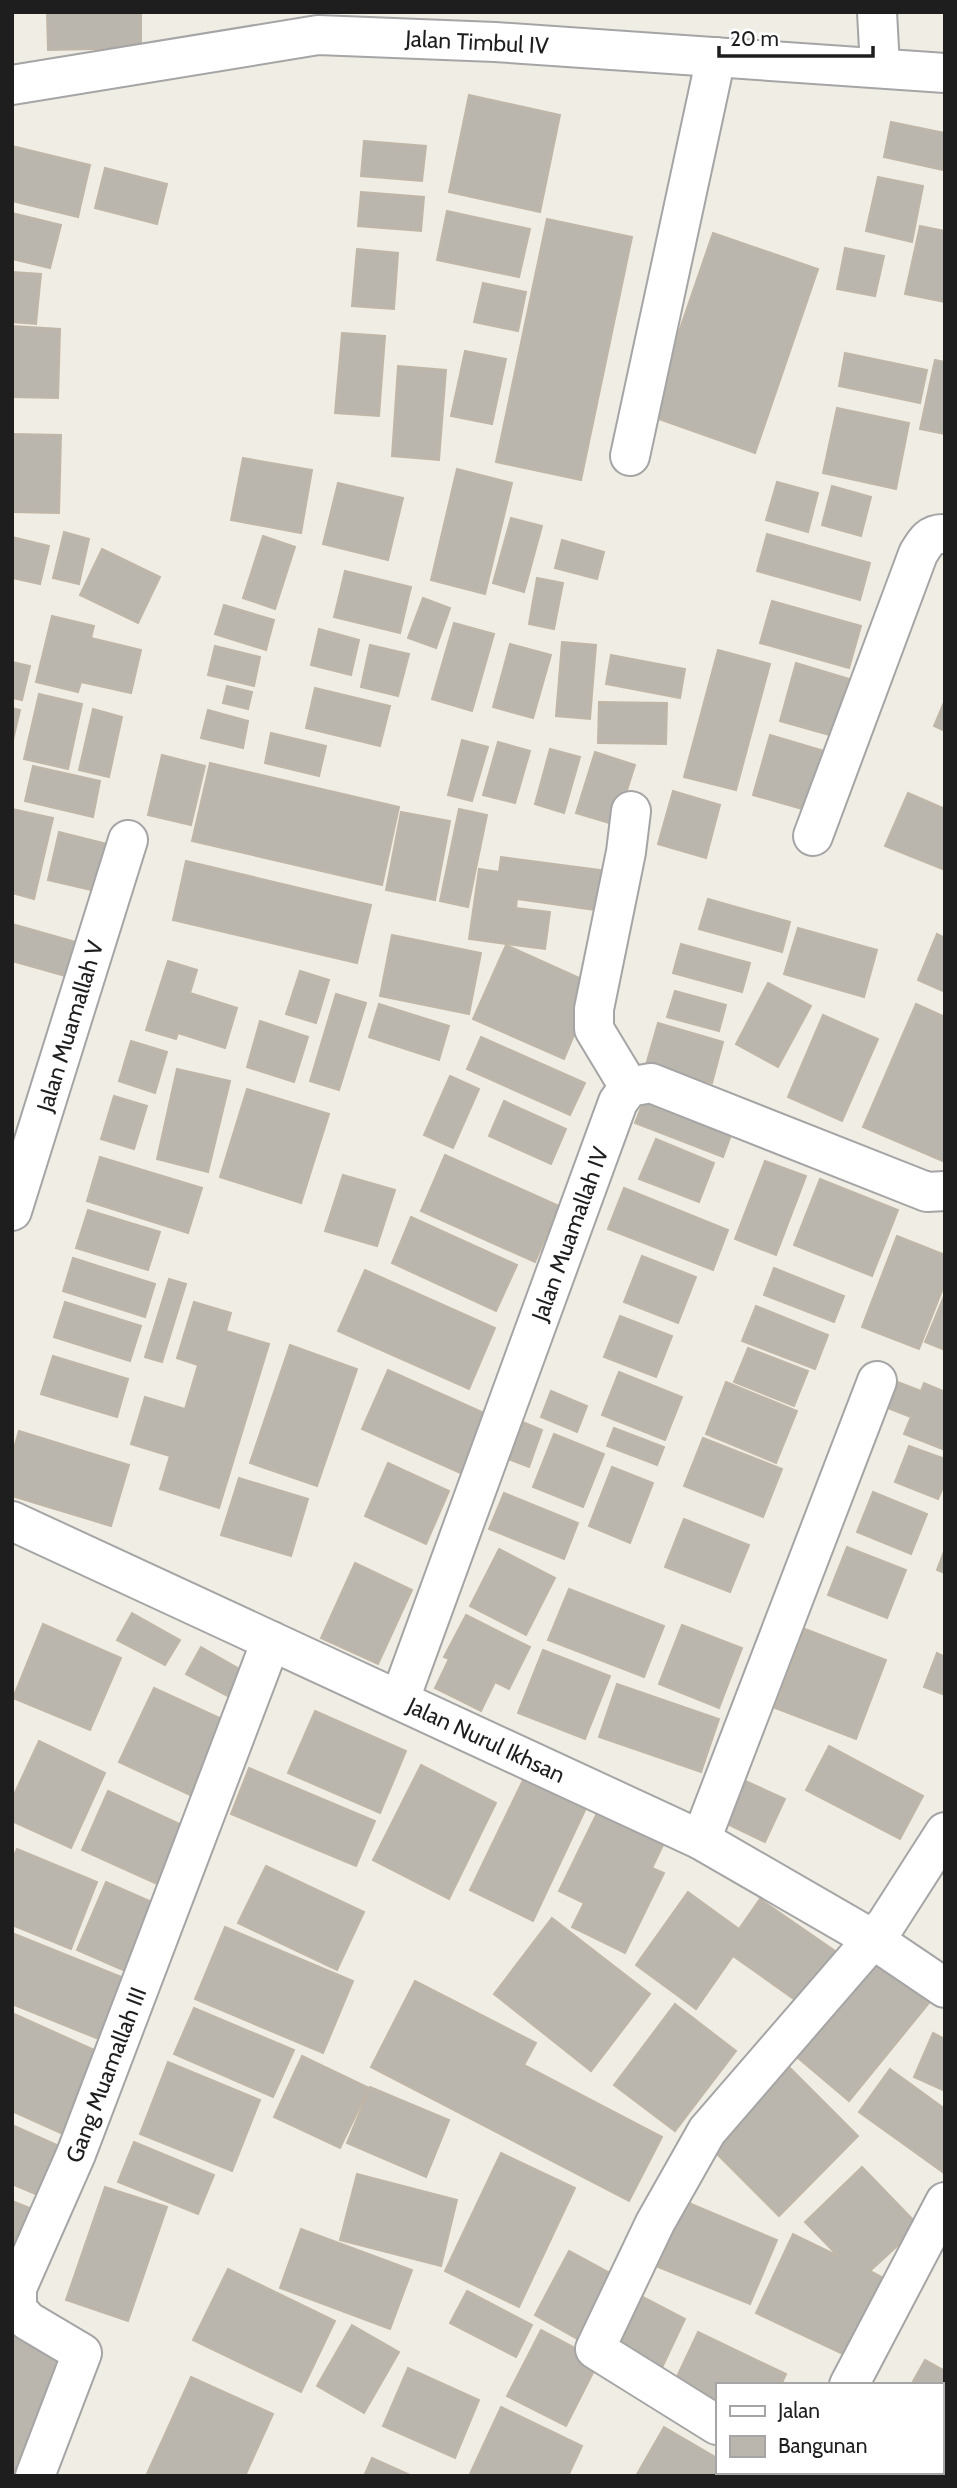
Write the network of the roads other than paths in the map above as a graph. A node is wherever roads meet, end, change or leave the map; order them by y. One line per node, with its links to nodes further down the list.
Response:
1 (877, 12): 4 (street)
2 (497, 27): 3 (street, Jalan Timbul IV); 6 (street, Jalan Timbul IV)
3 (716, 57): 4 (street, Jalan Timbul IV); 7 (street)
4 (880, 67): 5 (street, Jalan Timbul IV)
5 (945, 73)
6 (12, 85)
7 (630, 456)
8 (945, 534): 10 (street)
9 (631, 811): 12 (street)
10 (813, 835)
11 (128, 840): 14 (street, Jalan Muamallah V)
12 (629, 1087): 13 (street); 18 (street, Jalan Muamallah IV)
13 (944, 1192)
14 (12, 1212)
15 (877, 1381): 20 (street)
16 (16, 1531): 17 (street, Jalan Nurul Ikhsan)
17 (271, 1642): 18 (street, Jalan Nurul Ikhsan); 26 (street, Gang Muamallah III)
18 (400, 1699): 20 (street, Jalan Nurul Ikhsan)
19 (945, 1832): 21 (street)
20 (701, 1840): 21 (street, Jalan Nurul Ikhsan)
21 (874, 1940): 22 (street, Jalan Nurul Ikhsan); 25 (street)
22 (945, 1988)
23 (945, 2202): 24 (street)
24 (850, 2383)
25 (716, 2424)
26 (35, 2476)

